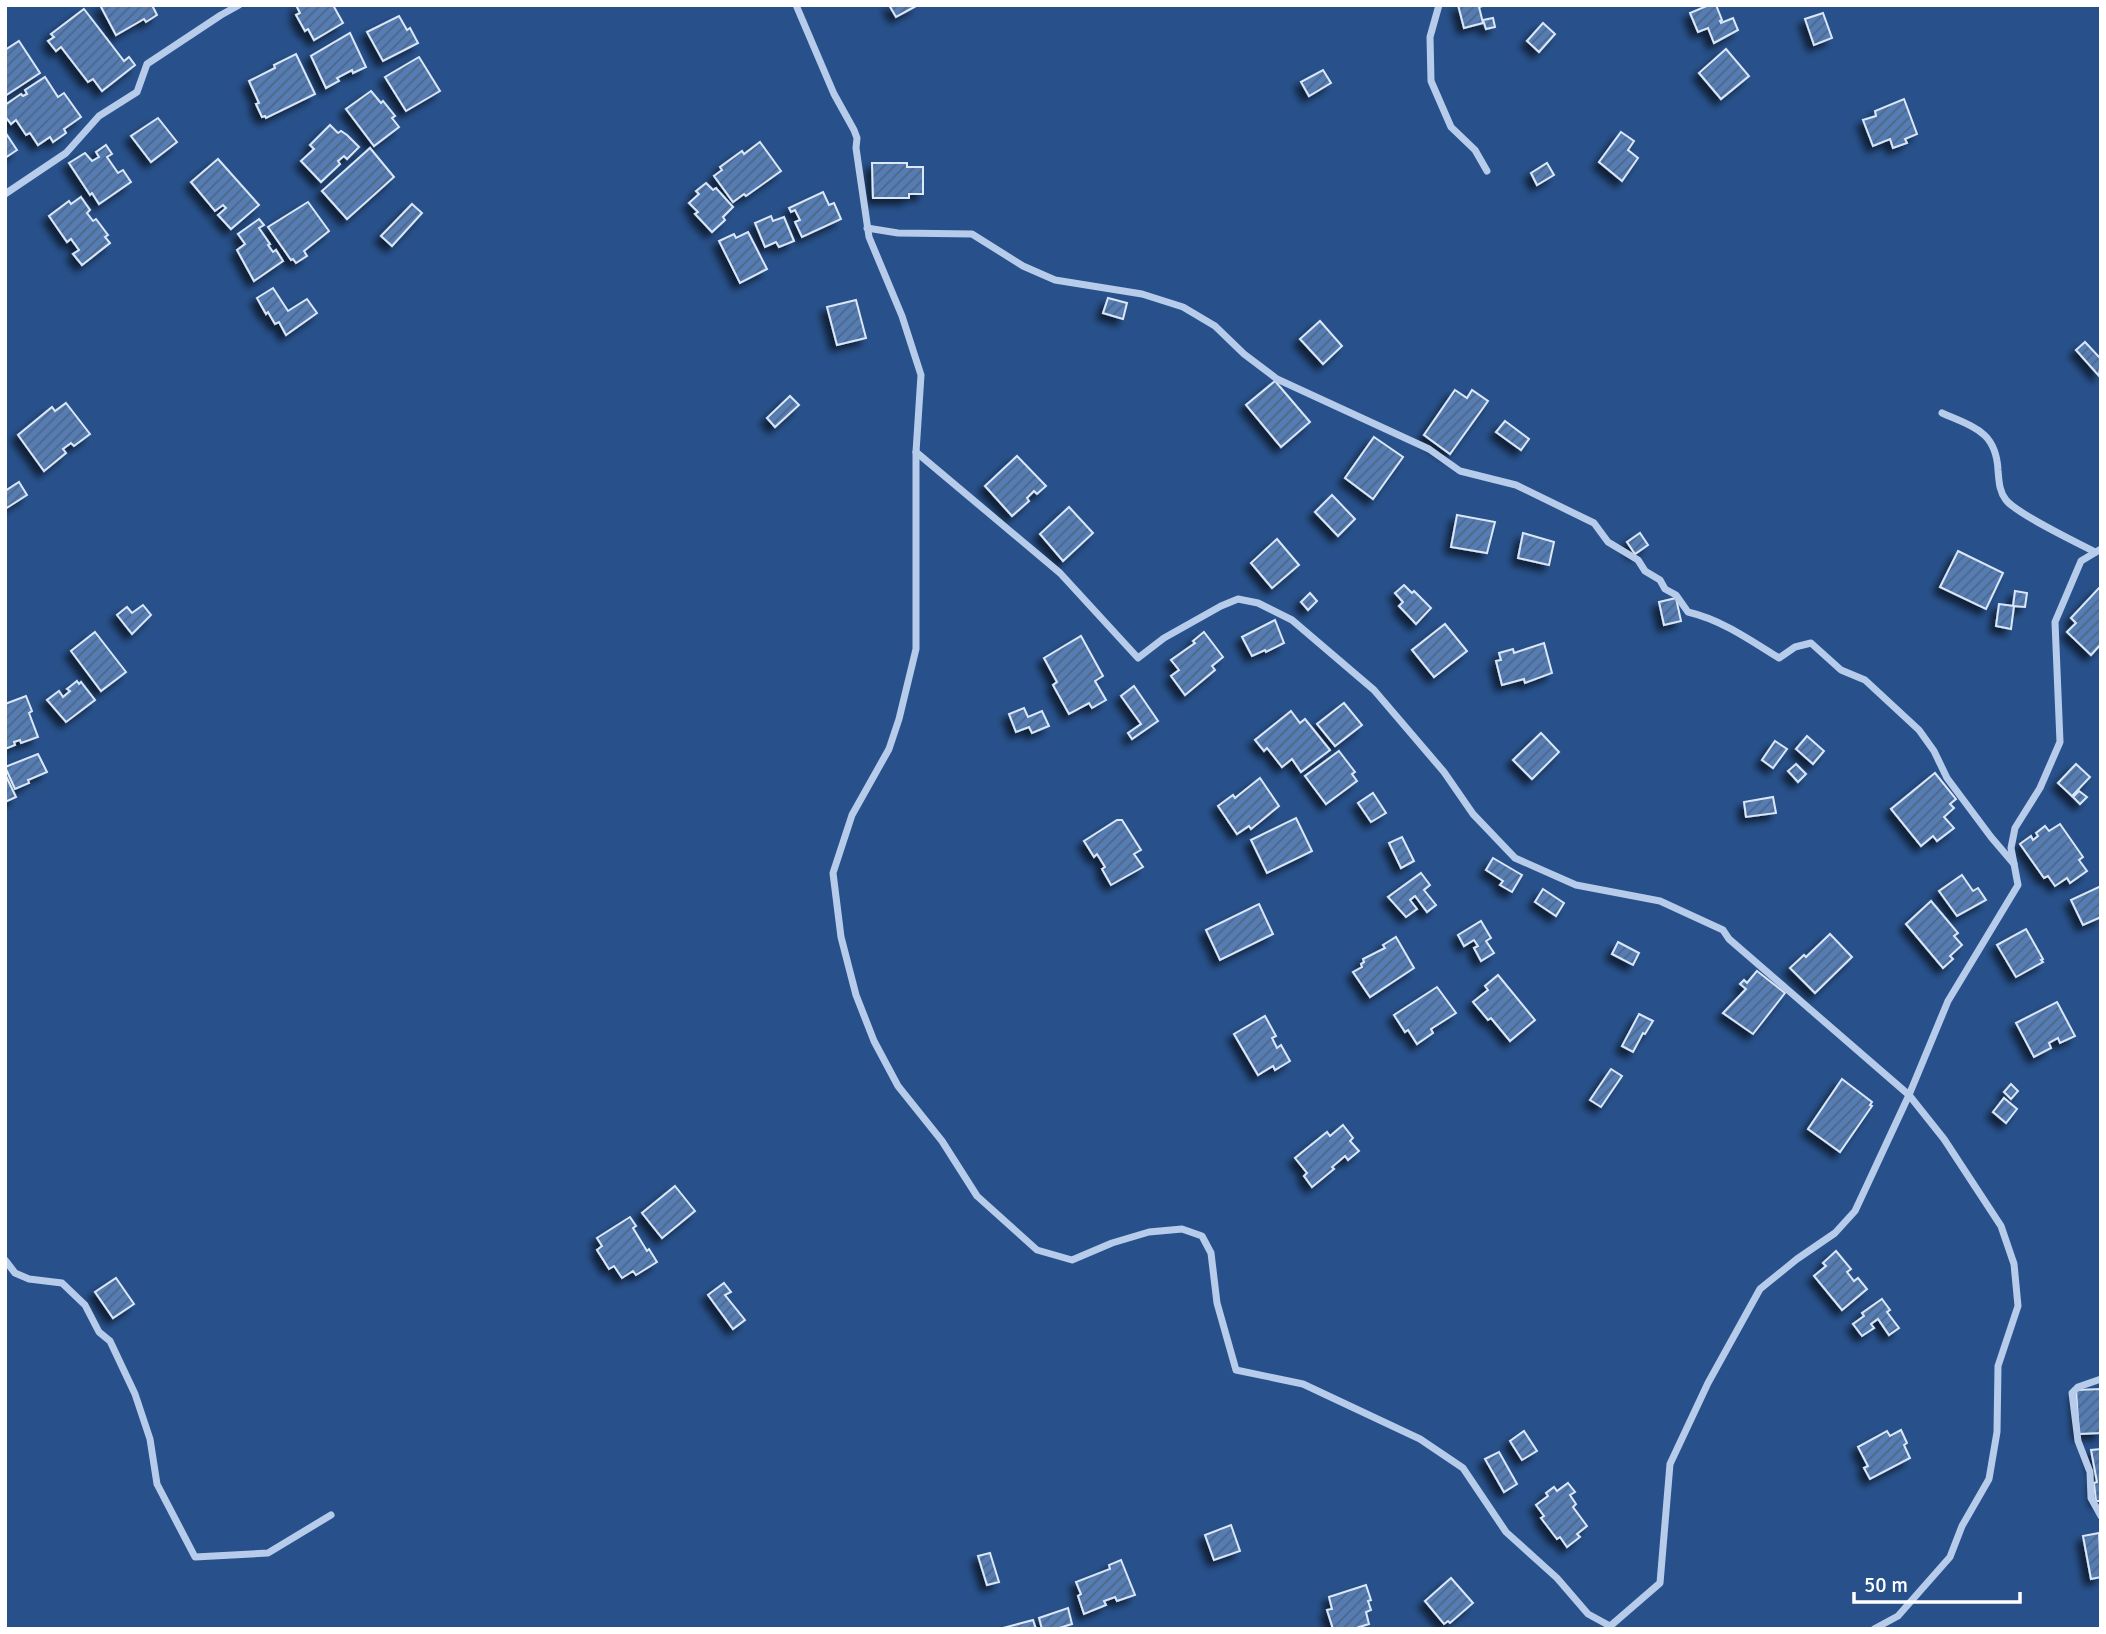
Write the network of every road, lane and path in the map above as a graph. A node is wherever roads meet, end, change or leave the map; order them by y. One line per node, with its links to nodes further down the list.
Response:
1 (239, 5): 5 (street)
2 (796, 5): 6 (street)
3 (1439, 5): 4 (street)
4 (1487, 171)
5 (5, 194)
6 (867, 228): 8 (street); 10 (street)
7 (1942, 413): 9 (street)
8 (916, 452): 11 (street); 16 (street)
9 (2098, 551): 10 (street)
10 (2014, 864): 11 (street)
11 (1909, 1095): 16 (street); 17 (street)
12 (5, 1260): 14 (street)
13 (2101, 1379): 15 (street)
14 (331, 1515)
15 (2101, 1516)
16 (1609, 1627)
17 (1874, 1629)

